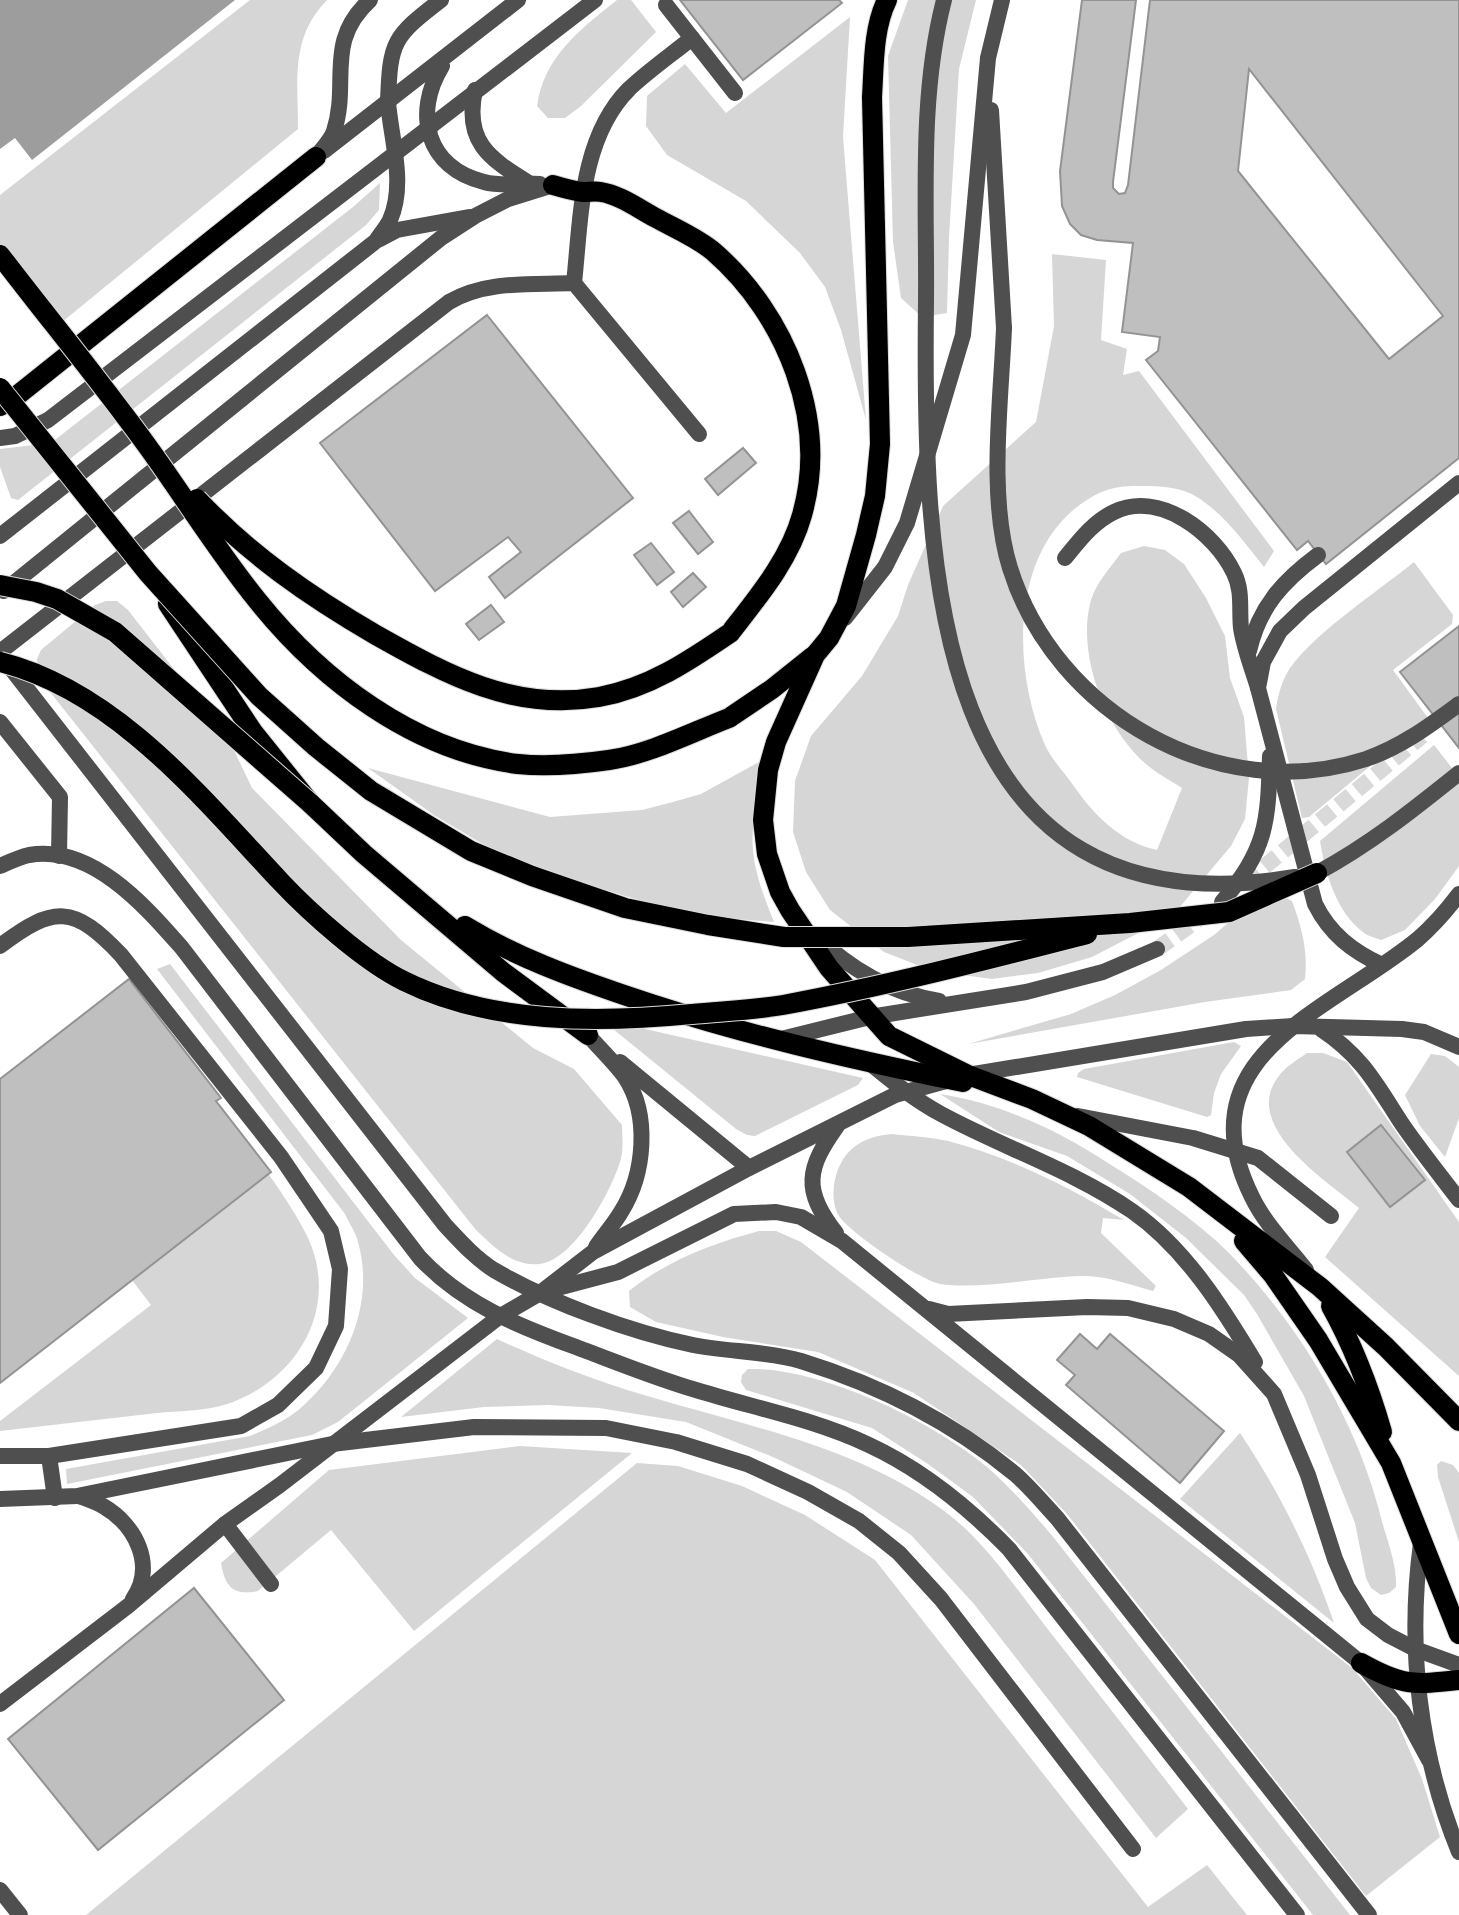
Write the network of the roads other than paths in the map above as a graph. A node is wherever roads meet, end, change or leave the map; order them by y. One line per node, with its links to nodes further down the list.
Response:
1 (370, 0): 17 (street)
2 (441, 0): 14 (street)
3 (518, 0): 10 (street)
4 (595, 0): 12 (street)
5 (944, 0): 52 (street, bridge)
6 (1002, 0): 11 (street)
7 (884, 3): 37 (main road)
8 (666, 5): 9 (street)
9 (692, 38): 13 (street); 20 (street)
10 (449, 55): 14 (street); 15 (street)
11 (988, 58): 37 (street); 44 (street, bridge)
12 (475, 90): 15 (street); 18 (street)
13 (735, 93)
14 (388, 102): 16 (street); 17 (street)
15 (426, 127): 16 (street); 18 (street)
16 (394, 152): 22 (street); 28 (street)
17 (316, 157): 26 (main road)
18 (530, 183): 19 (street)
19 (553, 185): 20 (main road); 21 (street)
20 (584, 192): 24 (street); 29 (main road, bridge)
21 (475, 216): 22 (street); 36 (street)
22 (376, 241): 31 (street)
23 (0, 255): 29 (main road, bridge)
24 (574, 283): 27 (street); 38 (street)
25 (0, 388): 34 (main road, bridge)
26 (0, 406)
27 (699, 434)
28 (0, 438)
29 (148, 446): 39 (main road, bridge)
30 (1459, 483): 42 (street)
31 (0, 536)
32 (1318, 555): 40 (street)
33 (1065, 558): 40 (street)
34 (148, 573): 49 (main road, bridge); 57 (main road, bridge)
35 (0, 585): 49 (main road, bridge)
36 (0, 594)
37 (829, 638): 39 (main road)
38 (0, 654): 81 (street)
39 (815, 655): 56 (main road)
40 (1248, 655): 42 (street)
41 (0, 662): 57 (main road, bridge)
42 (1258, 688): 47 (street)
43 (1459, 694): 46 (street)
44 (1459, 704)
45 (0, 722): 50 (street)
46 (1439, 722)
47 (1271, 730): 55 (street); 60 (street)
48 (1459, 773): 52 (street)
49 (310, 803): 54 (main road)
50 (59, 856): 51 (street); 83 (street)
51 (0, 866)
52 (1317, 873): 57 (main road, bridge)
53 (1459, 894): 60 (street)
54 (414, 895): 65 (main road, bridge); 66 (main road, bridge)
55 (1222, 902)
56 (790, 910): 61 (street); 62 (main road)
57 (1130, 923)
58 (0, 946): 88 (street)
59 (1157, 949): 61 (street)
60 (1382, 965): 63 (street)
61 (957, 1004): 62 (street)
62 (870, 1017): 66 (street); 69 (main road)
63 (1293, 1026): 64 (street); 69 (street); 73 (street)
64 (1320, 1028): 67 (street); 75 (street)
65 (588, 1035): 74 (street); 79 (street)
66 (777, 1040): 68 (main road)
67 (1459, 1047)
68 (866, 1060): 69 (main road); 70 (street)
69 (959, 1077): 70 (street); 71 (main road)
70 (906, 1092): 72 (street); 84 (street)
71 (1063, 1113): 73 (street); 76 (main road)
72 (839, 1124): 74 (street); 78 (street)
73 (1233, 1148): 77 (street); 80 (street)
74 (749, 1168): 79 (street)
75 (1459, 1200)
76 (1217, 1210): 80 (main road); 89 (main road)
77 (1331, 1216)
78 (842, 1241): 81 (street); 82 (street)
79 (593, 1252): 81 (street)
80 (1320, 1287): 85 (main road); 89 (main road)
81 (540, 1293): 83 (street); 110 (street)
82 (923, 1308): 84 (street); 99 (street)
83 (499, 1317): 86 (street); 109 (street)
84 (1274, 1394): 98 (street)
85 (1459, 1421)
86 (332, 1444): 90 (street); 93 (street); 105 (street)
87 (0, 1456): 88 (street)
88 (49, 1456): 91 (street)
89 (1391, 1463): 94 (main road)
90 (77, 1496): 91 (street); 96 (street)
91 (55, 1498): 92 (street)
92 (0, 1499)
93 (225, 1524): 95 (street); 96 (street)
94 (1421, 1543): 97 (main road); 98 (street)
95 (271, 1584)
96 (128, 1606): 103 (street)
97 (1459, 1634)
98 (1415, 1649): 100 (street); 102 (street)
99 (1361, 1663): 102 (main road); 104 (street)
100 (1459, 1665)
101 (1459, 1680): 102 (main road)
102 (1417, 1685): 104 (street)
103 (0, 1704)
104 (1429, 1760): 106 (street)
105 (1133, 1849)
106 (1459, 1852)
107 (0, 1890): 108 (street)
108 (20, 1915)
109 (1297, 1915)
110 (1369, 1915)

